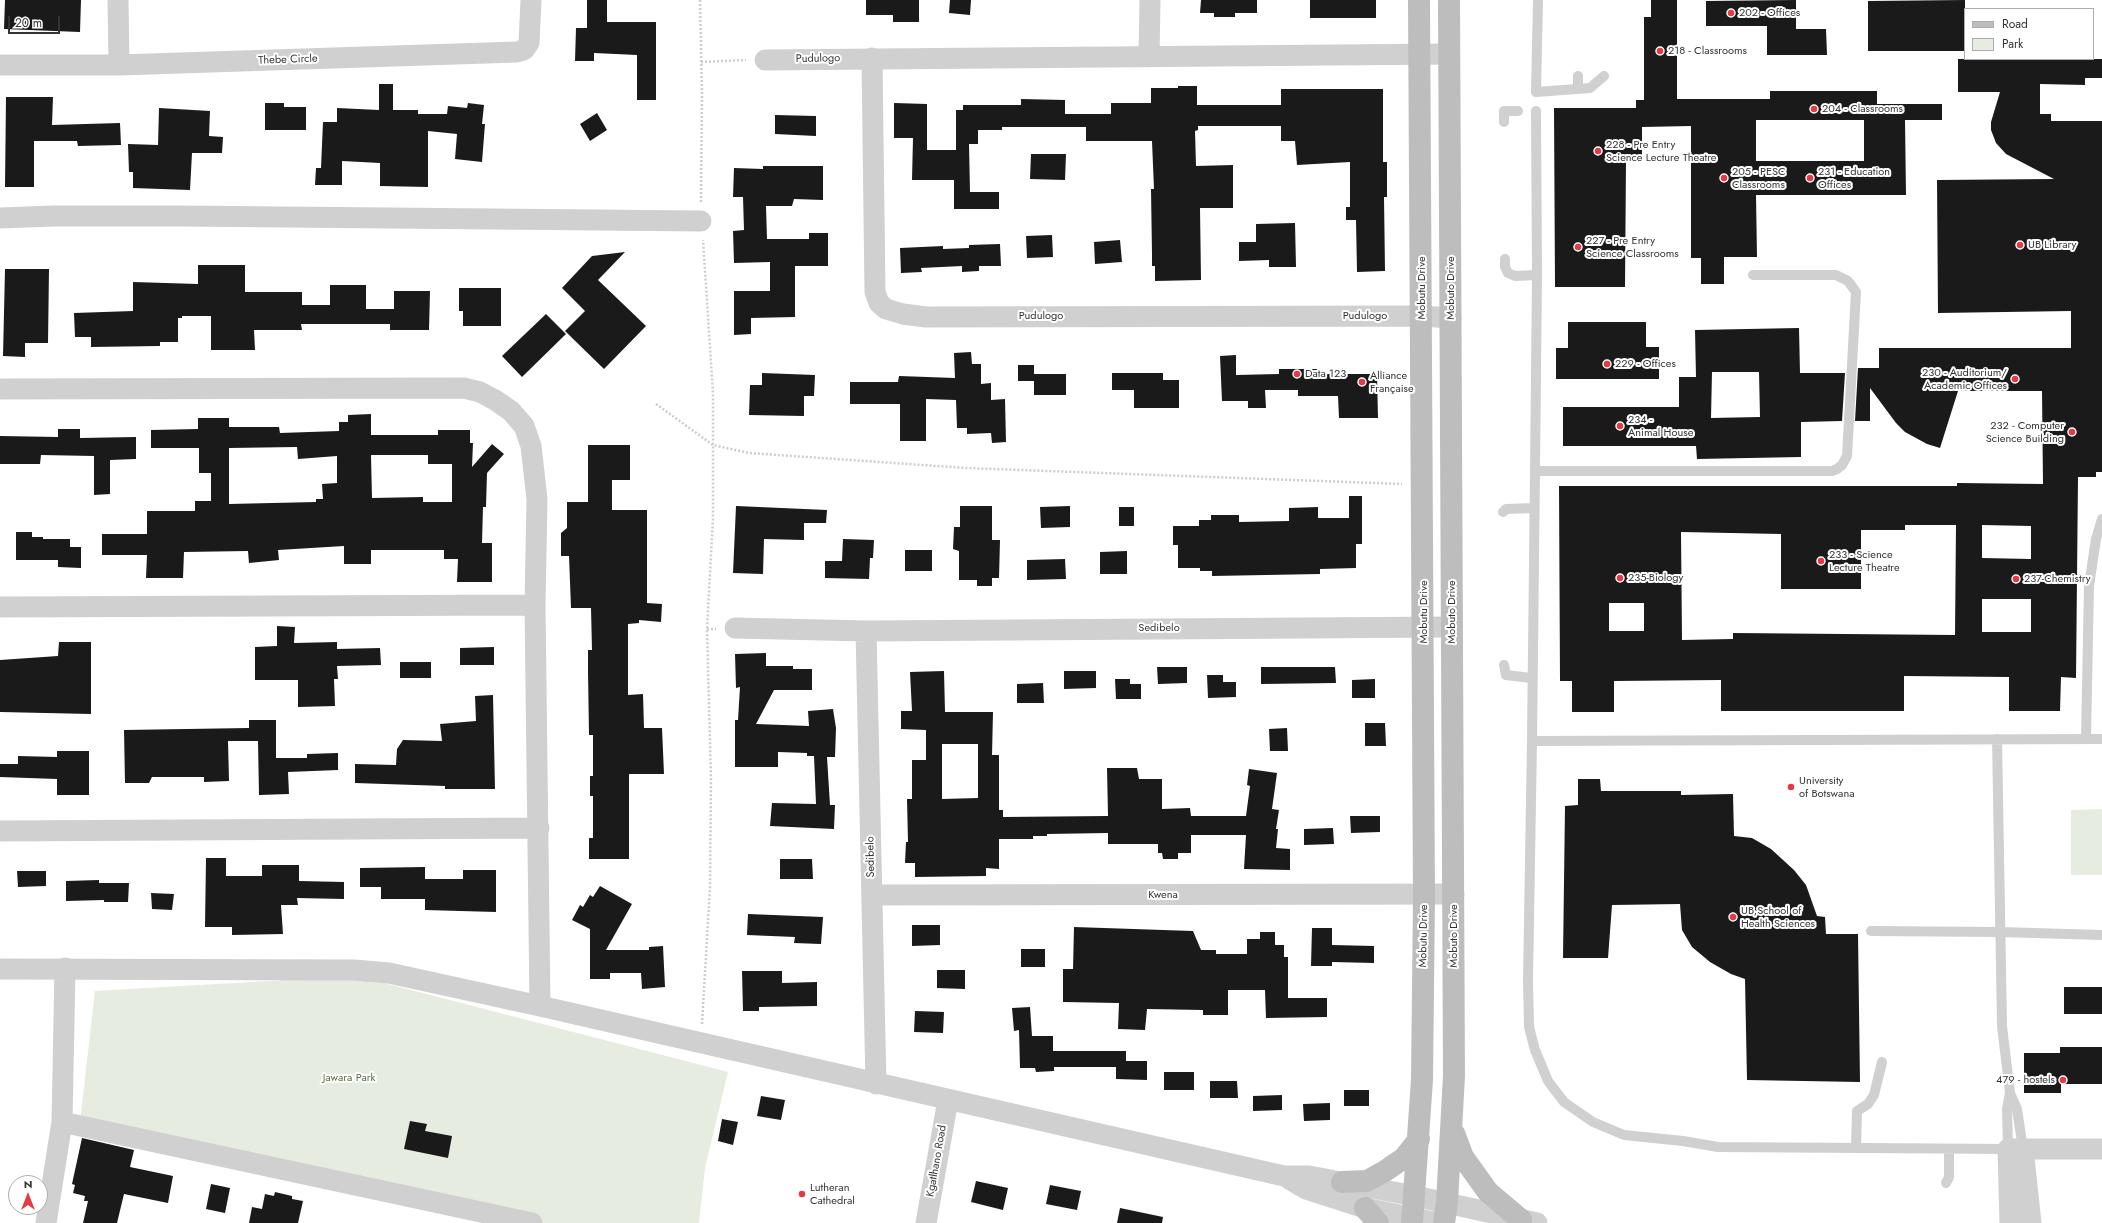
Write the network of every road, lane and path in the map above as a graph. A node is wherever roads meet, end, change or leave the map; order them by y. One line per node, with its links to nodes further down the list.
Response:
1 (118, 0): 15 (street)
2 (530, 0): 15 (street, Thebe Circle)
3 (700, 0): 13 (path)
4 (1150, 0): 10 (street)
5 (1419, 0): 9 (main road, Mobutu Drive)
6 (1449, 0): 8 (main road, Mobuto Drive)
7 (1538, 0): 18 (lane)
8 (1450, 54): 9 (street, Pudulogo); 28 (main road, Mobuto Drive)
9 (1420, 55): 10 (street, Pudulogo); 27 (main road, Mobutu Drive)
10 (1149, 57): 11 (street, Pudulogo)
11 (872, 58): 12 (street, Pudulogo); 27 (street, Pudulogo)
12 (765, 60): 13 (path)
13 (701, 62): 23 (path)
14 (0, 65): 15 (street, Thebe Circle)
15 (118, 65)
16 (1578, 76): 18 (lane)
17 (1604, 76): 18 (lane)
18 (1578, 89)
19 (1518, 111): 21 (lane)
20 (1536, 111): 25 (lane)
21 (1504, 122)
22 (0, 218): 23 (street)
23 (701, 220): 33 (path)
24 (1505, 259): 25 (lane)
25 (1536, 275): 34 (lane)
26 (1753, 275): 34 (lane)
27 (1422, 316): 28 (street, Pudulogo); 29 (main road, Mobutu Drive)
28 (1451, 318): 30 (main road, Mobuto Drive)
29 (1422, 366): 30 (main road); 35 (main road, Mobutu Drive)
30 (1451, 366): 42 (main road, Mobuto Drive)
31 (0, 389): 39 (street)
32 (656, 404): 33 (path)
33 (713, 445): 35 (path); 62 (path)
34 (1535, 471): 36 (lane)
35 (1423, 485): 41 (main road, Mobutu Drive)
36 (1534, 508): 37 (lane); 46 (lane)
37 (1503, 512)
38 (2102, 519): 48 (lane)
39 (535, 605): 40 (street); 51 (street)
40 (0, 607)
41 (1424, 626): 42 (street, Sedibelo); 44 (street, Sedibelo); 55 (main road, Mobutu Drive)
42 (1452, 627): 53 (main road, Mobuto Drive)
43 (736, 628): 44 (street, Sedibelo)
44 (866, 631): 54 (street, Sedibelo)
45 (1504, 665): 46 (lane)
46 (1531, 678): 50 (lane)
47 (1997, 739): 48 (lane); 50 (lane); 57 (lane)
48 (2086, 739): 49 (lane)
49 (2102, 739)
50 (1532, 740): 70 (lane)
51 (538, 828): 52 (street); 61 (street)
52 (0, 831)
53 (1454, 894): 55 (street, Kwena); 68 (main road, Mobuto Drive)
54 (872, 895): 55 (street, Kwena); 64 (street, Sedibelo)
55 (1424, 896): 69 (main road, Mobutu Drive)
56 (1871, 931): 57 (lane)
57 (2000, 932): 58 (lane); 65 (lane)
58 (2102, 935)
59 (65, 968): 60 (street); 61 (street); 67 (street)
60 (0, 969)
61 (540, 1006): 62 (street)
62 (700, 1042): 64 (street)
63 (1882, 1062): 71 (lane)
64 (876, 1084): 66 (street)
65 (2010, 1093): 73 (lane); 73 (lane)
66 (948, 1100): 76 (street); 87 (street, Kgatlhano Road)
67 (62, 1122): 81 (street); 85 (street)
68 (1452, 1128): 80 (main road, Mobuto Drive); 84 (main road)
69 (1419, 1139): 77 (main road); 79 (main road, Mobutu Drive)
70 (1718, 1147): 71 (lane); 75 (lane)
71 (1856, 1148): 72 (lane)
72 (1949, 1149): 73 (lane); 78 (lane)
73 (2016, 1149): 74 (street); 90 (street); 91 (street)
74 (2102, 1149)
75 (1718, 1158)
76 (1284, 1176): 77 (street); 82 (street)
77 (1342, 1182): 79 (street)
78 (1946, 1183)
79 (1415, 1196): 80 (street); 83 (main road, Mobutu Drive)
80 (1447, 1202): 84 (street); 89 (main road, Mobuto Drive)
81 (464, 1216): 86 (street)
82 (1372, 1216): 83 (street)
83 (1413, 1221): 88 (street)
84 (1529, 1221)
85 (46, 1223)
86 (532, 1223)
87 (926, 1223)
88 (1439, 1223)
89 (1444, 1223)
90 (2010, 1223)
91 (2031, 1223)

